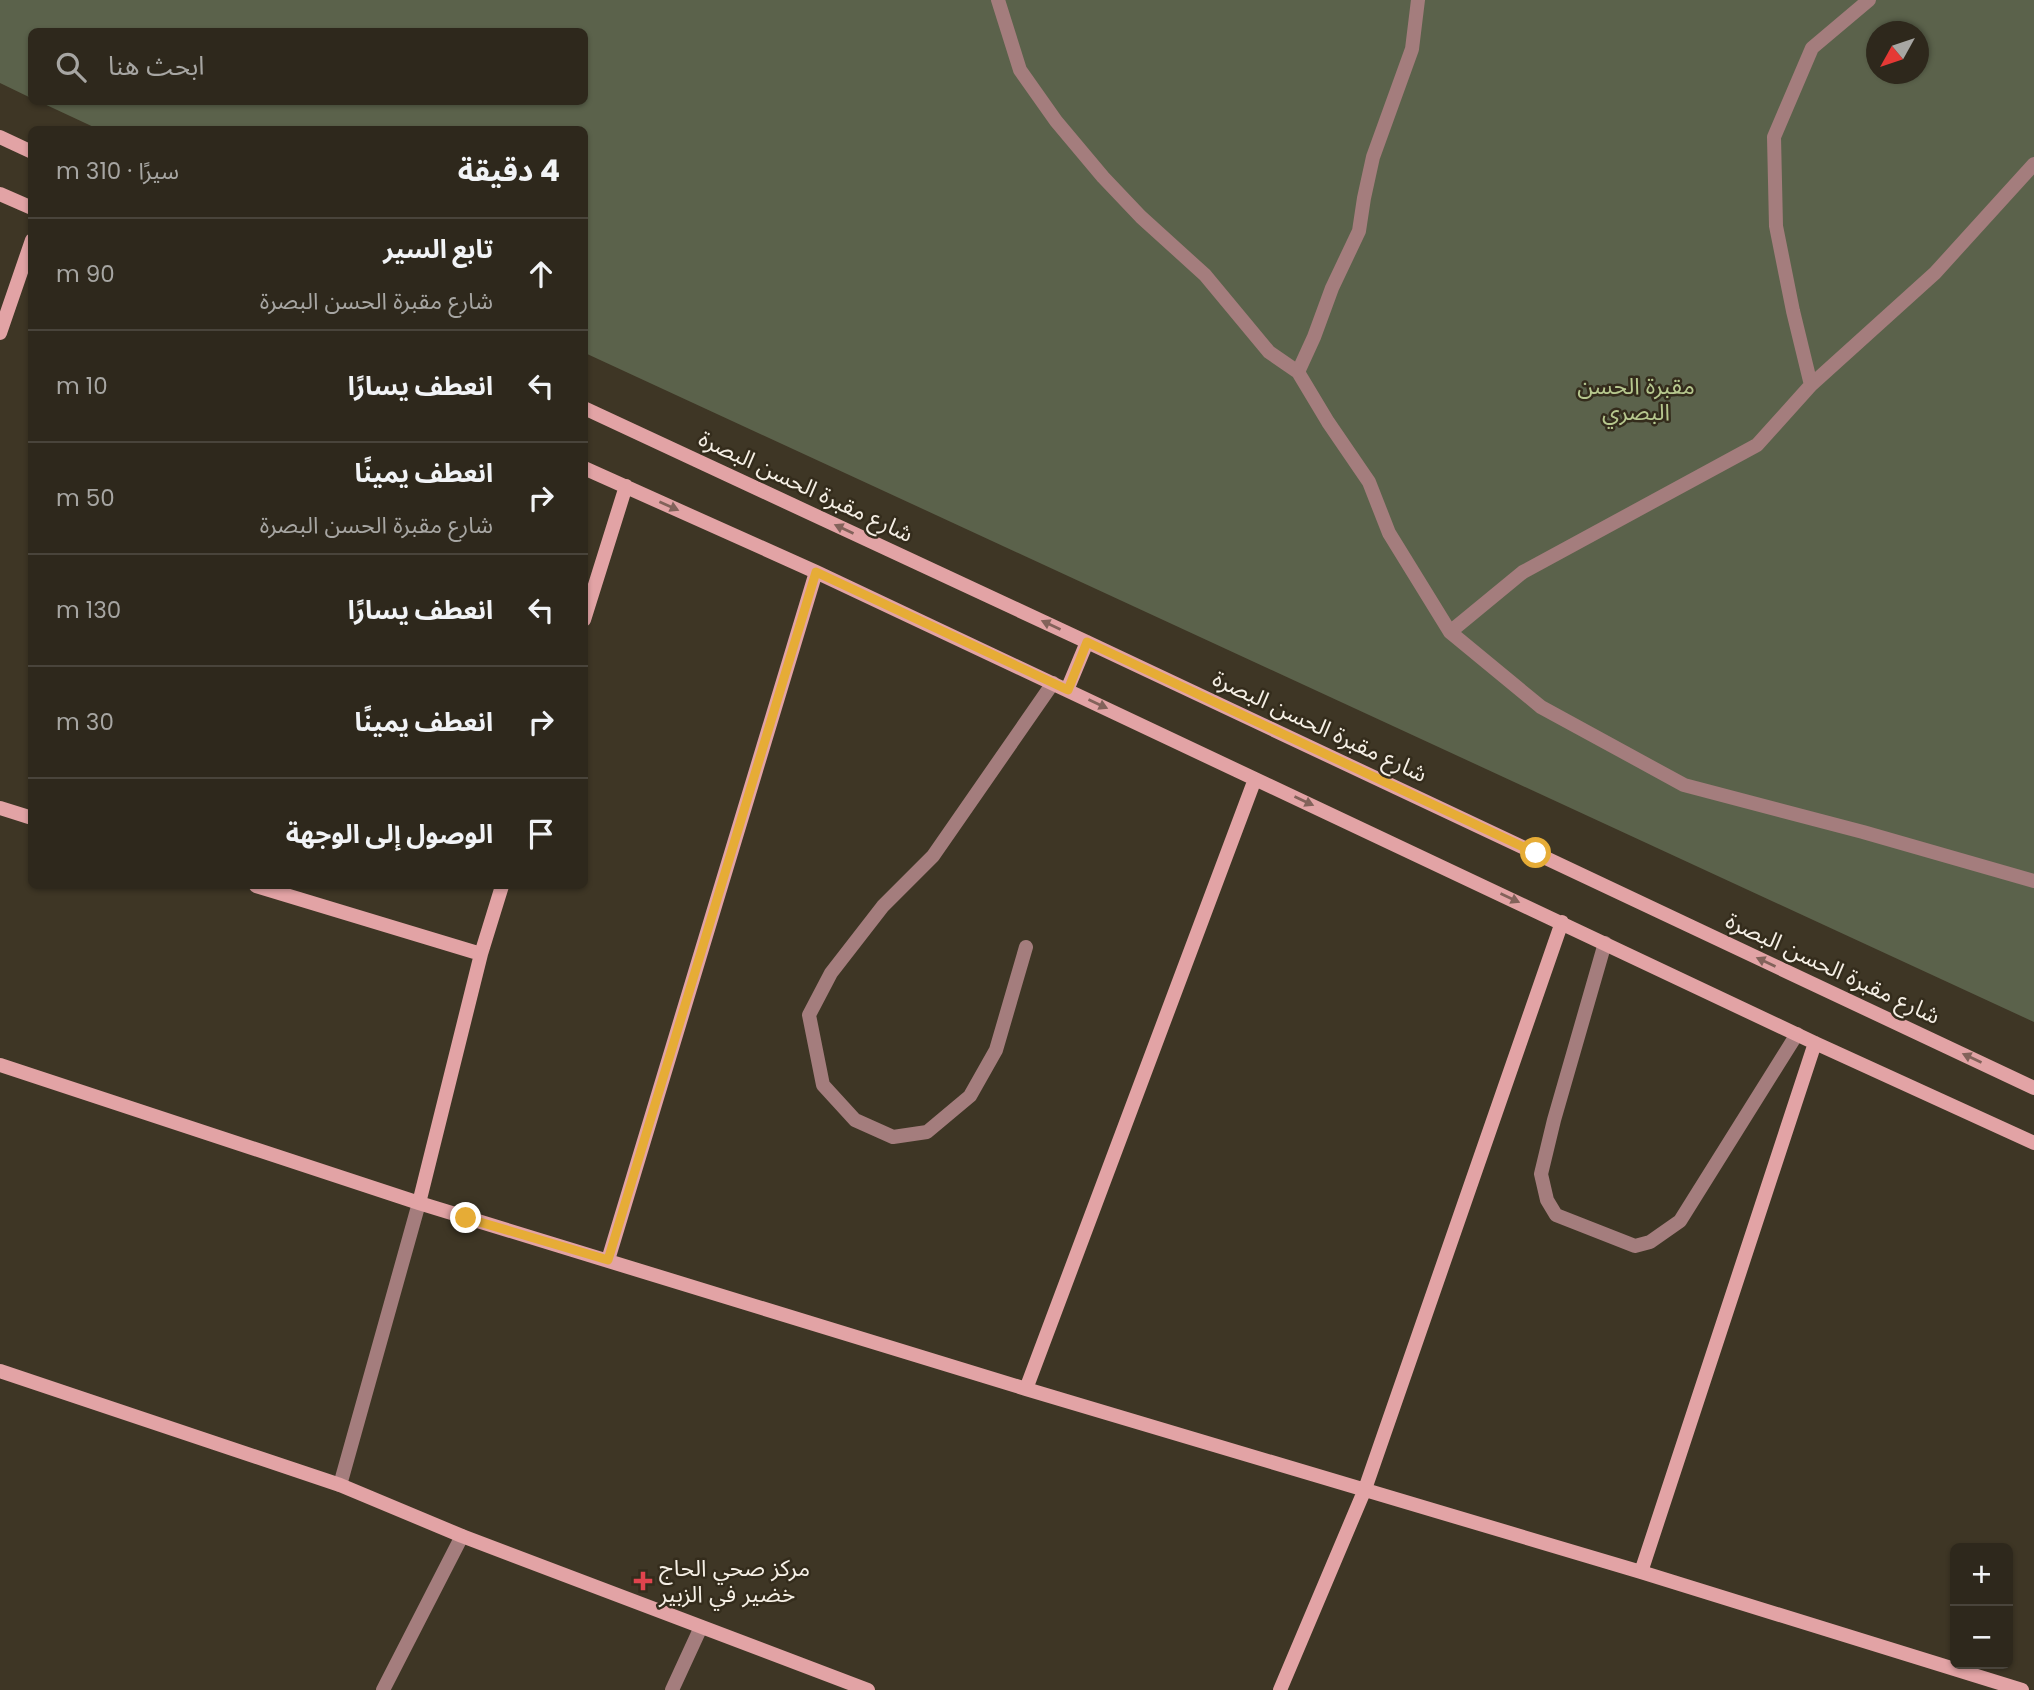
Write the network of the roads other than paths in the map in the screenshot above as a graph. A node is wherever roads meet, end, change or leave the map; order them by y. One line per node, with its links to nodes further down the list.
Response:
1 (998, 0): 11 (street)
2 (1418, 0): 11 (street)
3 (1868, 0): 12 (street)
4 (0, 137): 5 (street)
5 (28, 150)
6 (2034, 164): 12 (street)
7 (0, 194): 8 (street)
8 (28, 206)
9 (28, 252): 10 (street)
10 (0, 332)
11 (1298, 372): 18 (street)
12 (1811, 385): 18 (street)
13 (588, 410): 19 (street, شارع مقبرة الحسن البصرة, one-way to 13)
14 (588, 470): 15 (street)
15 (626, 486): 16 (street, one-way to 16); 17 (street)
16 (816, 572): 20 (street); 38 (street)
17 (588, 607)
18 (1450, 632): 25 (street)
19 (1087, 642): 21 (street); 35 (street, شارع مقبرة الحسن البصرة, one-way to 19)
20 (1053, 683): 21 (street); 30 (street)
21 (1068, 690): 22 (street, one-way to 22)
22 (1255, 779): 28 (street, one-way to 28); 40 (street)
23 (0, 808): 24 (street)
24 (28, 817)
25 (2034, 881)
26 (266, 889): 31 (street)
27 (501, 889): 31 (street)
28 (1562, 922): 29 (street); 42 (street)
29 (1605, 943): 32 (street); 32 (street)
30 (1026, 947)
31 (481, 954): 37 (street)
32 (1797, 1034): 33 (street)
33 (1815, 1043): 36 (street); 44 (street)
34 (0, 1065): 37 (street)
35 (2034, 1087)
36 (2034, 1143)
37 (419, 1203): 38 (street); 41 (street)
38 (608, 1260): 40 (street)
39 (0, 1371): 41 (street)
40 (1026, 1389): 42 (street)
41 (340, 1485): 43 (street)
42 (1365, 1489): 44 (street); 49 (street)
43 (462, 1536): 45 (street); 46 (street)
44 (1641, 1572): 50 (street)
45 (701, 1627): 47 (street); 48 (street)
46 (383, 1690)
47 (672, 1690)
48 (868, 1690)
49 (1280, 1690)
50 (2022, 1690)

